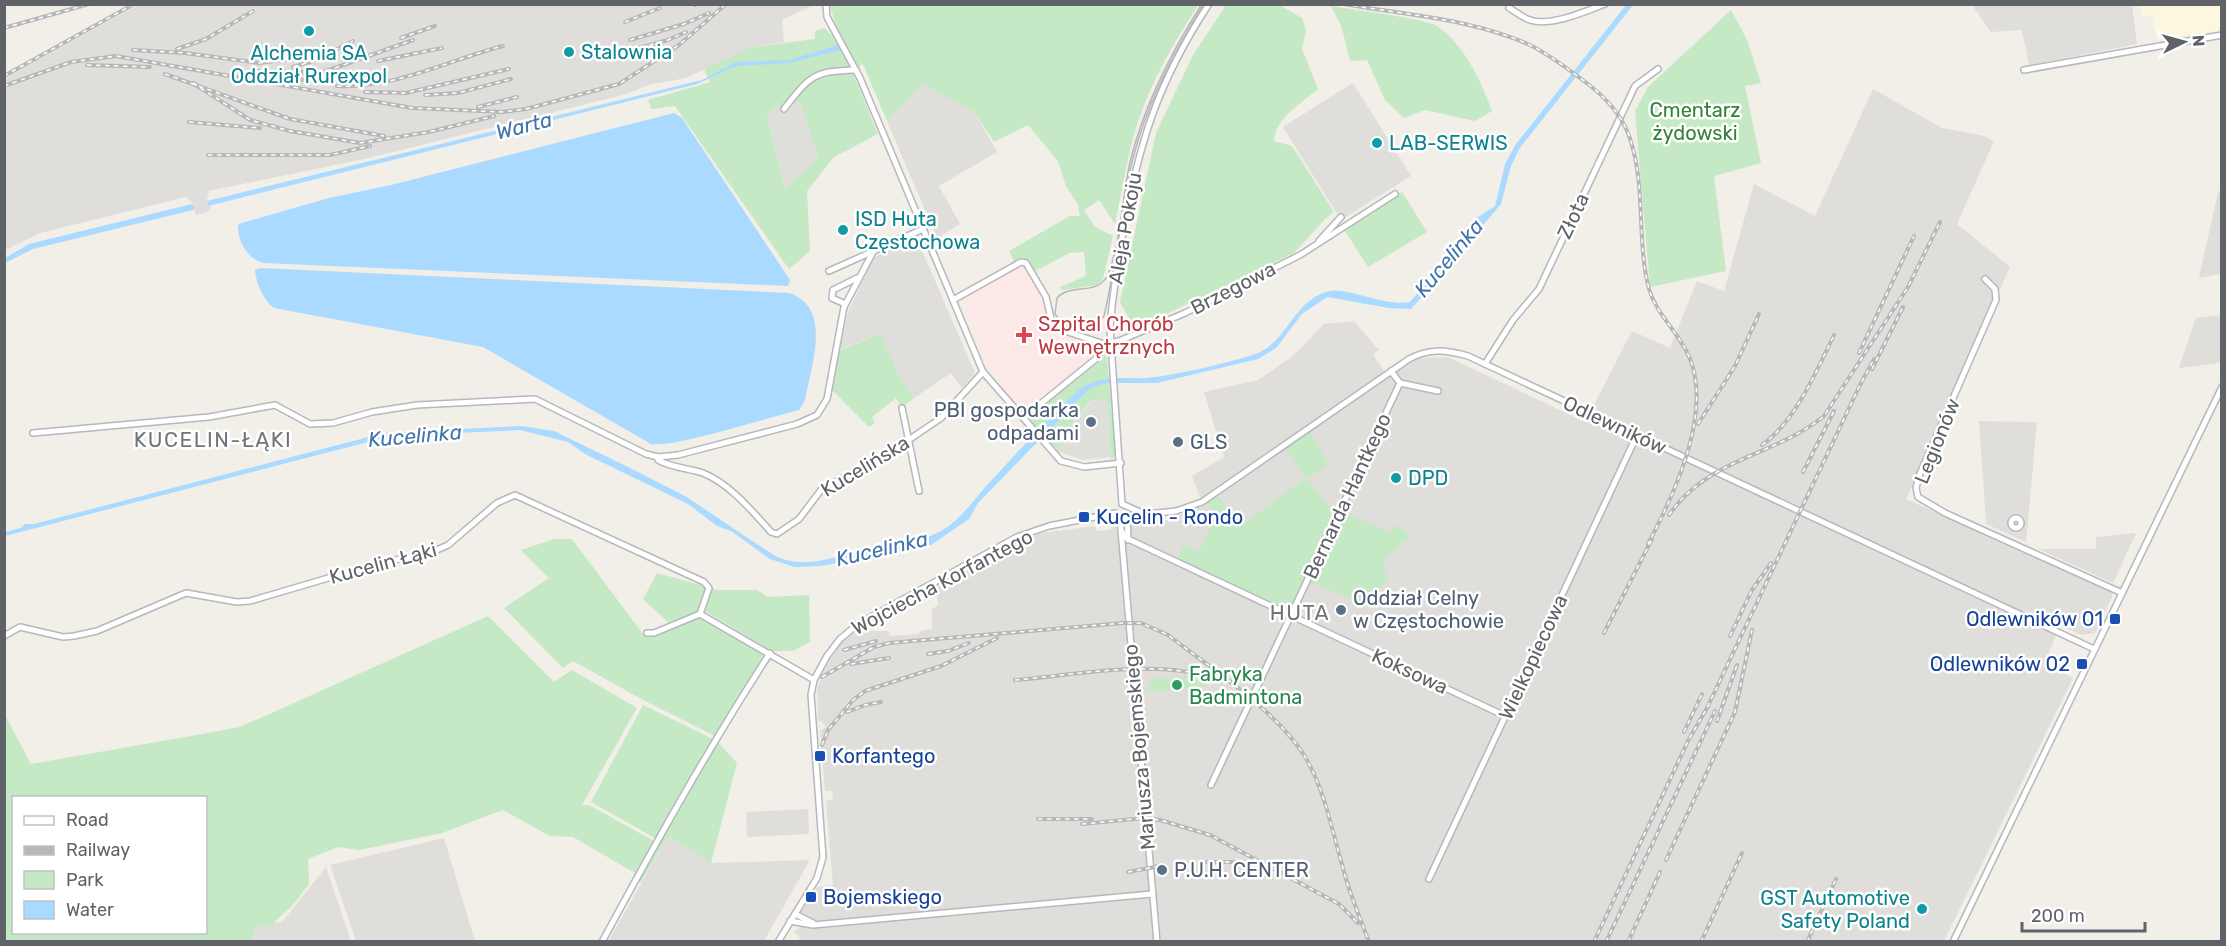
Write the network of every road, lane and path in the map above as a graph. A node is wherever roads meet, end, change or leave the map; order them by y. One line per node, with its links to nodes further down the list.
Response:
1 (826, 4): 7 (street)
2 (1209, 4): 21 (street, Aleja Pokoju)
3 (1602, 5): 4 (street)
4 (1509, 8)
5 (2222, 35): 8 (street)
6 (1658, 69): 22 (street, Złota)
7 (856, 70): 9 (street); 12 (street)
8 (2024, 70)
9 (784, 109)
10 (1395, 194): 13 (street, Brzegowa)
11 (1341, 217): 13 (street, Brzegowa)
12 (923, 229): 14 (street); 18 (street)
13 (1318, 243): 21 (street, Brzegowa)
14 (873, 252): 15 (street); 16 (street)
15 (829, 271)
16 (859, 278): 19 (street); 19 (street)
17 (1985, 279): 45 (street, Legionów)
18 (953, 300): 20 (street, Brzegowa); 24 (street)
19 (845, 304): 33 (street)
20 (1095, 342): 21 (street, Brzegowa); 29 (street)
21 (1110, 343): 34 (street, Aleja Pokoju)
22 (1485, 364): 23 (street, Odlewników); 31 (street, Odlewników)
23 (1391, 371): 25 (street); 39 (street, Odlewników)
24 (983, 372): 29 (street); 32 (street, Kucelińska)
25 (1400, 383): 27 (street); 47 (street, Bernarda Hantkego)
26 (2222, 387): 45 (street)
27 (1438, 391)
28 (902, 408): 32 (street)
29 (1023, 418): 34 (street)
30 (33, 433): 33 (street)
31 (1637, 435): 50 (street, Odlewników); 53 (street, Wielkopiecowa)
32 (909, 440): 33 (street, Kucelińska); 35 (street)
33 (658, 457)
34 (1121, 464): 36 (street, Aleja Pokoju)
35 (919, 491)
36 (1122, 504): 37 (street); 38 (street)
37 (1130, 509): 39 (street, Odlewników); 40 (street)
38 (1115, 513): 41 (street); 52 (street, Wojciecha Korfantego)
39 (1151, 515): 40 (street, Odlewników)
40 (1128, 517): 41 (street); 43 (street, Mariusza Bojemskiego)
41 (1120, 519): 42 (street, Mariusza Bojemskiego)
42 (1122, 532): 43 (street, Koksowa); 44 (street, Mariusza Bojemskiego)
43 (1128, 539): 44 (street, Mariusza Bojemskiego); 47 (street, Koksowa)
44 (1124, 553): 56 (street, Mariusza Bojemskiego)
45 (2122, 593): 50 (street)
46 (700, 614): 48 (street); 49 (street, Kucelin Łąki); 51 (street)
47 (1292, 615): 53 (street, Koksowa); 54 (street, Bernarda Hantkego)
48 (647, 633)
49 (4, 636)
50 (2094, 649): 63 (street)
51 (770, 653): 52 (street); 60 (street)
52 (814, 680): 57 (street, Wojciecha Korfantego)
53 (1505, 716): 55 (street, Wielkopiecowa)
54 (1211, 784)
55 (1429, 879)
56 (1152, 894): 59 (street); 62 (street, Mariusza Bojemskiego)
57 (795, 914): 58 (street, Wojciecha Korfantego); 59 (street)
58 (790, 921): 59 (street); 61 (street, Wojciecha Korfantego)
59 (821, 924)
60 (602, 942)
61 (778, 942)
62 (1157, 942)
63 (1953, 942)

